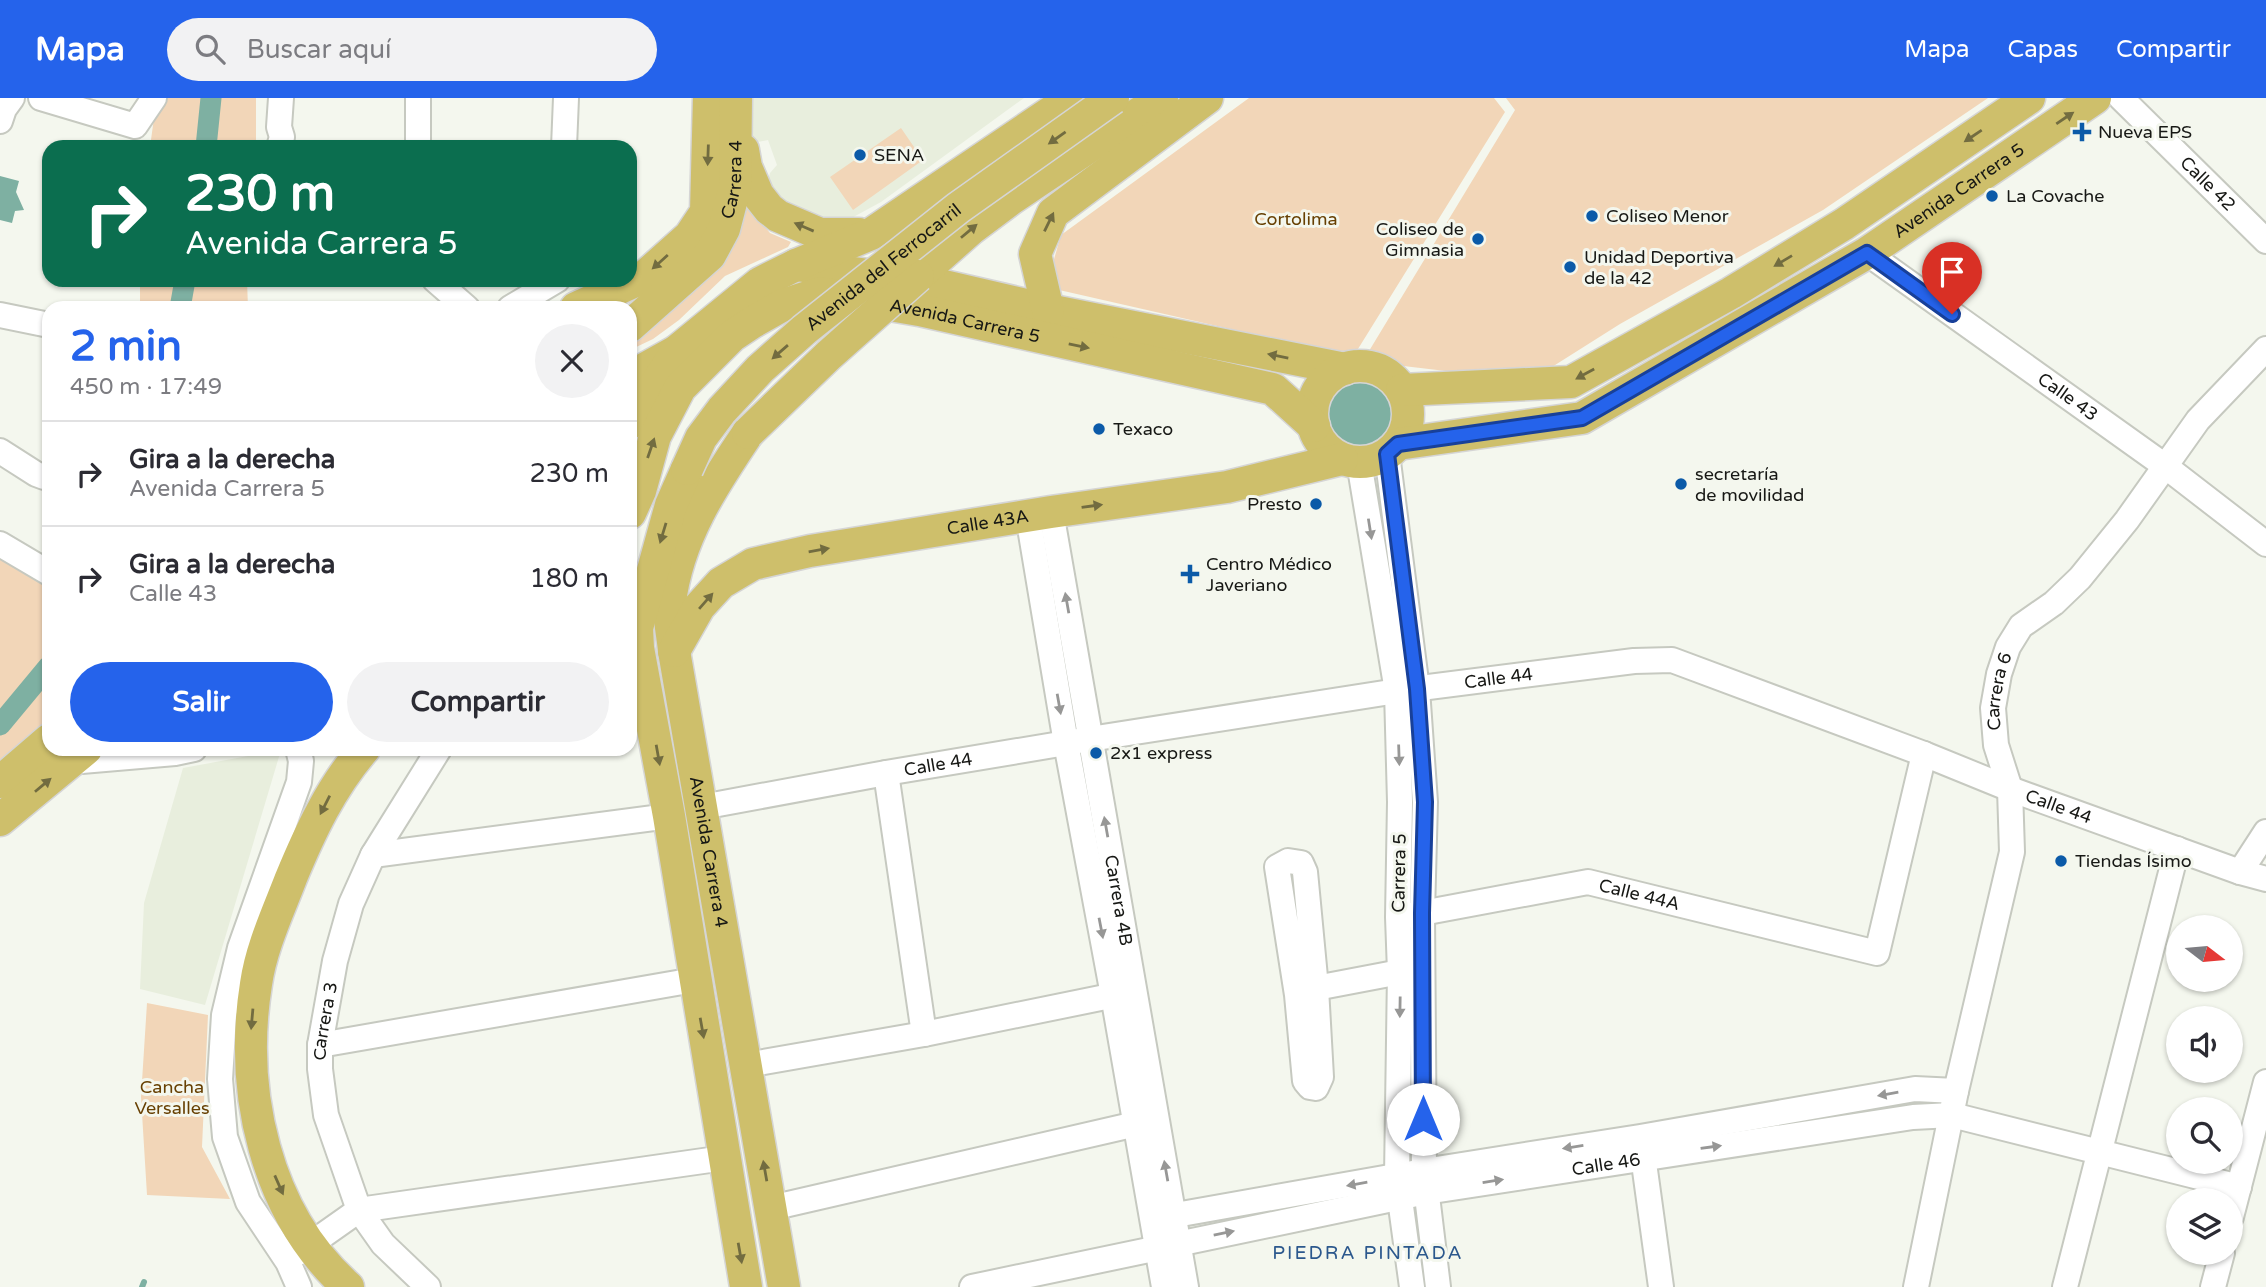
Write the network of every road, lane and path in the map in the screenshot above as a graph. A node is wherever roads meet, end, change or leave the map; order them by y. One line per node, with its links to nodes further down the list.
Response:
1 (41, 98): 2 (street)
2 (154, 98)
3 (281, 98): 15 (street)
4 (418, 98): 16 (street)
5 (566, 98): 17 (street)
6 (709, 98): 22 (main road, Carrera 4, one-way to 22)
7 (1072, 98): 18 (main road)
8 (1113, 98): 44 (main road, Avenida del Ferrocarril, one-way to 44, bridge)
9 (1162, 98): 40 (main road, Avenida del Ferrocarril, one-way to 9, bridge)
10 (1207, 98): 29 (main road, one-way to 10)
11 (2029, 98): 37 (main road, Avenida Carrera 5, one-way to 37)
12 (2095, 98): 20 (main road, Avenida Carrera 5, one-way to 12)
13 (2122, 98): 19 (street, Calle 42)
14 (736, 107): 18 (main road, one-way to 14); 31 (main road, Carrera 4)
15 (282, 140)
16 (418, 140)
17 (565, 140)
18 (871, 234): 21 (main road)
19 (2266, 241)
20 (1867, 253): 42 (main road, Avenida Carrera 5); 43 (street, Calle 43)
21 (796, 265): 29 (main road, Avenida Carrera 5); 34 (main road)
22 (637, 280)
23 (443, 287): 26 (street)
24 (547, 287): 27 (street)
25 (622, 287): 28 (main road, Carrera 4, one-way to 28)
26 (459, 301)
27 (522, 301)
28 (591, 301)
29 (1048, 310): 35 (main road, Avenida Carrera 5, one-way to 29)
30 (0, 315): 32 (street)
31 (637, 320)
32 (42, 324)
33 (2266, 349): 43 (street, Carrera 6)
34 (667, 356): 36 (main road); 38 (main road)
35 (1345, 369): 37 (main road); 39 (main road)
36 (637, 373)
37 (1402, 390): 42 (main road)
38 (637, 410)
39 (1314, 426): 42 (main road); 46 (main road, Avenida Carrera 5, one-way to 39)
40 (748, 433): 52 (main road, Avenida Carrera 4)
41 (0, 451): 45 (street)
42 (1371, 455): 47 (main road, Calle 43A, one-way to 42); 54 (street, Carrera 5)
43 (2165, 466): 49 (street, Calle 43); 65 (street, Carrera 6)
44 (687, 469): 51 (main road, Avenida Carrera 4, one-way to 51)
45 (42, 476)
46 (637, 498)
47 (1039, 514): 52 (main road, Calle 43A, one-way to 47); 55 (street, Carrera 4B, one-way to 47); 56 (street, Carrera 4B, one-way to 56)
48 (0, 544): 50 (street)
49 (2266, 544)
50 (42, 569)
51 (637, 626)
52 (674, 651): 66 (main road, Avenida Carrera 4)
53 (637, 653): 67 (main road, Avenida Carrera 4, one-way to 67)
54 (1407, 690): 55 (street, Calle 44); 57 (street, Calle 44); 74 (street, Carrera 5)
55 (1090, 739): 56 (street, Calle 44); 78 (street, Carrera 4B, one-way to 55)
56 (1066, 743): 63 (street, Calle 44); 78 (street, Carrera 4B, one-way to 78)
57 (1924, 754): 65 (street, Calle 44); 74 (street, Calle 44A)
58 (56, 756): 64 (main road)
59 (63, 756): 68 (main road, one-way to 59)
60 (300, 756): 96 (street)
61 (358, 756): 96 (main road, one-way to 96)
62 (435, 756): 71 (street, Carrera 3)
63 (886, 773): 66 (street, Calle 44); 79 (street)
64 (0, 782)
65 (2010, 789): 70 (street, Calle 44); 83 (street, Carrera 6)
66 (702, 807): 81 (main road, Avenida Carrera 4)
67 (668, 816): 71 (street); 76 (main road, Avenida Carrera 4)
68 (0, 820)
69 (2266, 832): 72 (street)
70 (2177, 849): 72 (street, Calle 44); 87 (street)
71 (373, 855): 80 (street, Carrera 3)
72 (2240, 872): 73 (street, Calle 44)
73 (2266, 879)
74 (1410, 915): 75 (street, Carrera 5); 89 (street, Carrera 5)
75 (1401, 972): 77 (street); 90 (street, Carrera 5, one-way to 90)
76 (694, 980): 80 (street); 88 (main road, Avenida Carrera 4, one-way to 88)
77 (1306, 991)
78 (1124, 993): 79 (street); 85 (street, Carrera 4B); 94 (street, Carrera 4B, one-way to 78)
79 (924, 1034): 81 (street)
80 (320, 1045): 93 (street, Carrera 3)
81 (746, 1065): 92 (main road, Avenida Carrera 4, one-way to 81)
82 (2266, 1082): 91 (street)
83 (1956, 1091): 84 (street, Carrera 6); 86 (street, Calle 46, one-way to 86)
84 (1952, 1115): 86 (street, Calle 46, one-way to 84); 87 (street, Calle 46); 109 (street, Carrera 6)
85 (1136, 1124): 92 (street); 94 (street, Carrera 4B)
86 (1642, 1147): 89 (street, Calle 46); 108 (street)
87 (2099, 1153): 91 (street, Calle 46); 110 (street)
88 (724, 1158): 93 (street); 101 (main road, Avenida Carrera 4, one-way to 101)
89 (1424, 1181): 90 (street, Calle 46); 107 (street, Carrera 5)
90 (1398, 1187): 94 (street, Calle 46, one-way to 94); 95 (street, Calle 46, one-way to 90); 106 (street, Carrera 5)
91 (2239, 1187)
92 (771, 1208): 102 (main road, Avenida Carrera 4)
93 (359, 1210): 96 (street); 100 (street, Carrera 3)
94 (1164, 1217): 95 (street, Carrera 4B)
95 (1168, 1245): 103 (street, Calle 46); 104 (street, Carrera 4B); 105 (street, Carrera 4B)
96 (299, 1253): 98 (street); 99 (main road)
97 (2219, 1265): 111 (street)
98 (299, 1287)
99 (348, 1287)
100 (428, 1287)
101 (746, 1287)
102 (785, 1287)
103 (972, 1287)
104 (1164, 1287)
105 (1186, 1287)
106 (1412, 1287)
107 (1438, 1287)
108 (1661, 1287)
109 (1916, 1287)
110 (2064, 1287)
111 (2213, 1287)

